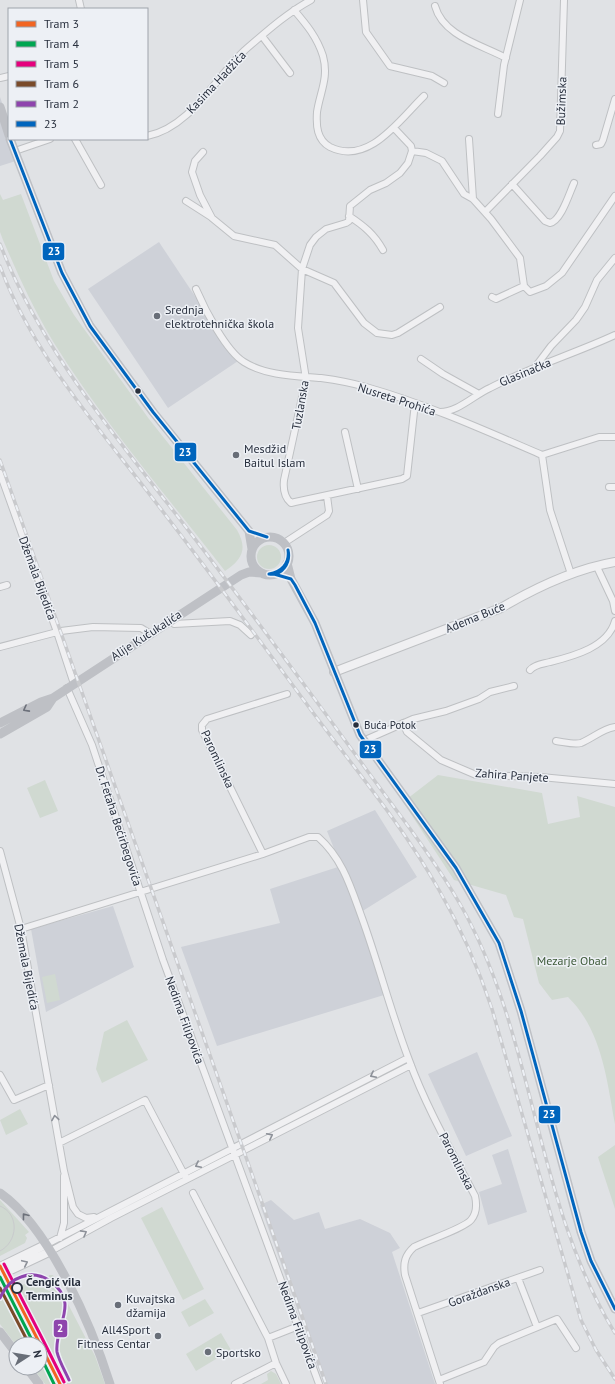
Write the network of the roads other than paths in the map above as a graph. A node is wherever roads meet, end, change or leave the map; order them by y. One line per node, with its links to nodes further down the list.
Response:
1 (312, 0): 6 (street, Kasima Hadžića)
2 (363, 0): 10 (street)
3 (520, 0): 8 (street)
4 (564, 0): 27 (street, Bužimska)
5 (436, 6): 8 (street)
6 (294, 10): 7 (street, Kasima Hadžića); 15 (street)
7 (262, 36): 9 (street); 17 (street, Kasima Hadžića)
8 (506, 58): 14 (street)
9 (290, 72)
10 (444, 83)
11 (424, 96): 15 (street)
12 (615, 99): 22 (street)
13 (0, 107): 16 (main road)
14 (498, 114)
15 (394, 128): 24 (street)
16 (8, 132)
17 (148, 136)
18 (469, 139): 30 (street)
19 (10, 140): 23 (main road)
20 (47, 140): 23 (street)
21 (76, 140): 28 (street)
22 (596, 145)
23 (14, 151): 55 (main road)
24 (412, 151): 30 (street); 33 (street, Tuzlanska)
25 (203, 152): 34 (street)
26 (574, 183): 27 (street)
27 (512, 184): 32 (street, Bužimska)
28 (101, 185)
29 (615, 196): 38 (street)
30 (473, 199): 32 (street)
31 (186, 201): 34 (street)
32 (485, 212): 38 (street)
33 (349, 216): 35 (street); 37 (street, Tuzlanska)
34 (212, 218): 37 (street)
35 (383, 250)
36 (615, 258): 44 (street)
37 (302, 269): 41 (street); 45 (street, Tuzlanska)
38 (524, 286): 40 (street)
39 (196, 289): 45 (street, Nusreta Prohića)
40 (492, 297)
41 (440, 307)
42 (615, 335): 44 (street, Glasinačka)
43 (421, 358): 46 (street)
44 (536, 366): 46 (street, Glasinačka)
45 (306, 379): 47 (street, Nusreta Prohića); 54 (street, Tuzlanska)
46 (478, 394): 48 (street, Glasinačka)
47 (415, 402): 48 (street, Nusreta Prohića); 53 (street, Tuzlanska)
48 (437, 412): 51 (street, Nusreta Prohića)
49 (346, 432): 53 (street)
50 (615, 437): 51 (street)
51 (542, 455): 64 (street)
52 (0, 472): 72 (street, Džemala Bijedića)
53 (358, 489): 54 (street, Tuzlanska)
54 (326, 496): 57 (street)
55 (249, 531): 56 (main road); 58 (main road)
56 (266, 537): 57 (main road); 58 (main road)
57 (284, 543): 60 (main road)
58 (252, 552): 62 (main road); 65 (main road, Alije Kučukalića)
59 (615, 562): 61 (street, Adema Buće)
60 (287, 563): 63 (main road); 66 (main road)
61 (597, 567): 64 (street, Adema Buće); 69 (street)
62 (262, 573): 63 (main road); 65 (main road, Alije Kučukalića)
63 (274, 574): 66 (main road)
64 (571, 574): 77 (street, Adema Buće)
65 (240, 575): 70 (main road, Alije Kučukalića)
66 (291, 579): 77 (main road)
67 (7, 585): 68 (street)
68 (0, 587)
69 (615, 611)
70 (169, 620): 73 (main road, Alije Kučukalića); 74 (street)
71 (615, 621): 76 (street)
72 (57, 632): 73 (street); 75 (street); 78 (street, Džemala Bijedića)
73 (149, 633): 78 (main road, Alije Kučukalića)
74 (251, 635)
75 (0, 647)
76 (530, 670)
77 (334, 672): 86 (main road)
78 (71, 686): 81 (main road, Alije Kučukalića); 91 (street, Dr. Fetaha Bećirbegovića)
79 (514, 686): 83 (street)
80 (287, 694): 90 (street, Paromlinska)
81 (53, 698): 82 (main road, Alije Kučukalića, one-way to 82); 85 (main road, Alije Kučukalića)
82 (0, 723)
83 (403, 723): 86 (street); 88 (street, Zahira Panjete)
84 (615, 726): 87 (street)
85 (0, 734)
86 (363, 741): 112 (main road)
87 (556, 741)
88 (615, 784)
89 (0, 851): 92 (street, Džemala Bijedića)
90 (263, 854): 91 (street, Paromlinska); 93 (street, Paromlinska)
91 (140, 892): 92 (street, Dr. Fetaha Bećirbegovića); 98 (street, Nedima Filipovića)
92 (21, 929): 96 (street, Džemala Bijedića)
93 (408, 1058): 94 (street, Paromlinska); 98 (street, one-way to 98)
94 (411, 1065): 99 (street, one-way to 94); 113 (street, Paromlinska)
95 (0, 1076): 96 (street)
96 (49, 1085): 97 (street, Džemala Bijedića, one-way to 96)
97 (59, 1143): 100 (street, Džemala Bijedića); 101 (street)
98 (233, 1147): 99 (street, Nedima Filipovića); 101 (street, one-way to 101)
99 (236, 1154): 102 (street); 125 (street, Nedima Filipovića)
100 (64, 1171): 105 (street, Džemala Bijedića); 106 (street, Džemala Bijedića)
101 (183, 1172): 102 (street); 105 (street)
102 (186, 1180): 107 (street, one-way to 102)
103 (0, 1193): 107 (main road, one-way to 103)
104 (193, 1193): 117 (street)
105 (97, 1216): 106 (street)
106 (62, 1236): 107 (street)
107 (47, 1248): 108 (street); 110 (street, one-way to 107); 122 (main road)
108 (0, 1266)
109 (540, 1270): 111 (street, Goraždanska)
110 (0, 1275)
111 (518, 1278): 113 (street, Goraždanska); 115 (street)
112 (615, 1309)
113 (418, 1313): 121 (street, Paromlinska)
114 (296, 1327): 117 (street, Nedima Filipovića)
115 (537, 1327): 119 (street); 121 (street)
116 (0, 1332): 118 (main road)
117 (268, 1338): 120 (street)
118 (8, 1342)
119 (576, 1348)
120 (276, 1363): 123 (street); 124 (street)
121 (440, 1382)
122 (110, 1384)
123 (234, 1384)
124 (286, 1384)
125 (319, 1384)

